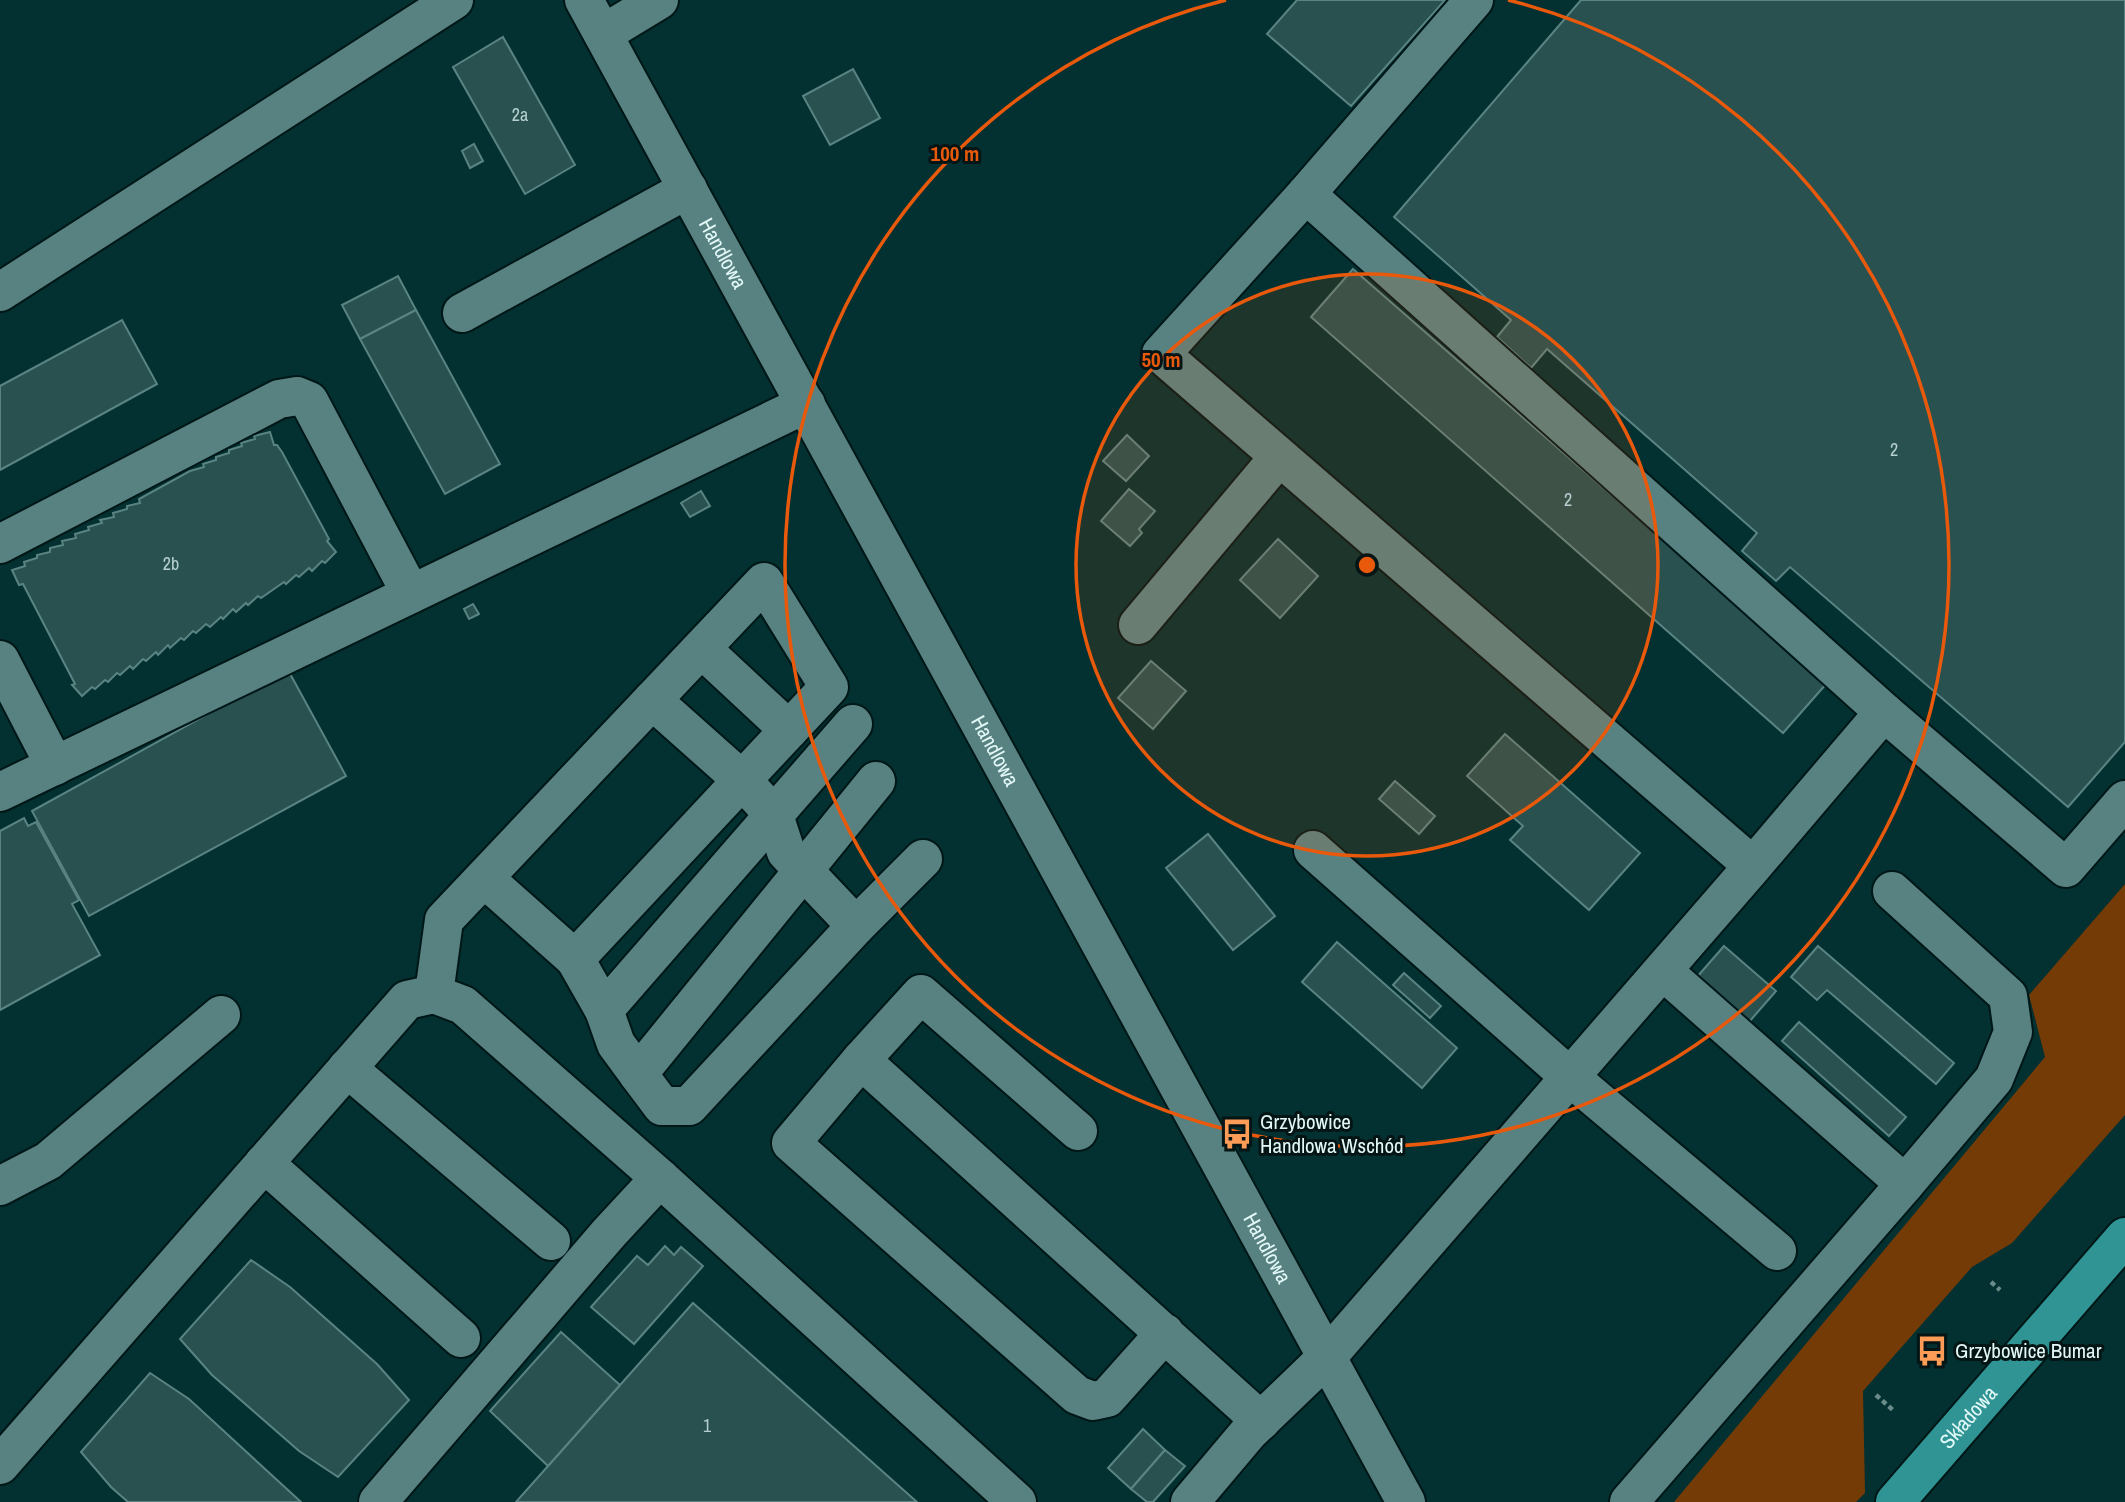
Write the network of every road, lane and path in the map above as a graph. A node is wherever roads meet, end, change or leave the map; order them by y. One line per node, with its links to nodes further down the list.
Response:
1 (454, 0): 8 (street)
2 (584, 0): 5 (street, Handlowa)
3 (659, 0): 5 (street)
4 (1475, 0): 7 (street)
5 (603, 34): 6 (street, Handlowa)
6 (688, 189): 9 (street); 10 (street, Handlowa)
7 (1306, 194): 11 (street); 18 (street)
8 (0, 292)
9 (462, 313)
10 (806, 404): 13 (street); 55 (street, Handlowa)
11 (1279, 457): 14 (street); 29 (street)
12 (0, 544): 13 (street)
13 (411, 594): 21 (street)
14 (1138, 625)
15 (702, 649): 17 (street); 20 (street); 20 (street)
16 (0, 660): 21 (street)
17 (652, 700): 22 (street); 31 (street)
18 (1884, 712): 25 (street); 29 (street)
19 (853, 724): 26 (street)
20 (789, 730): 22 (street)
21 (55, 766): 24 (street)
22 (742, 780): 26 (street); 34 (street)
23 (876, 781): 30 (street)
24 (0, 792)
25 (2125, 800)
26 (774, 815): 30 (street); 37 (street)
27 (1313, 850): 42 (street)
28 (923, 859): 33 (street)
29 (1753, 866): 35 (street)
30 (803, 871): 33 (street); 41 (street)
31 (484, 878): 34 (street); 36 (street)
32 (1892, 891): 46 (street)
33 (856, 926): 41 (street)
34 (575, 959): 37 (street)
35 (1663, 971): 42 (street); 46 (street)
36 (433, 994): 40 (street); 45 (street)
37 (604, 1010): 41 (street)
38 (221, 1014): 47 (street)
39 (861, 1060): 43 (street); 53 (street); 53 (street)
40 (347, 1068): 44 (street); 49 (street)
41 (638, 1074)
42 (1570, 1077): 50 (street); 55 (street)
43 (1078, 1132)
44 (264, 1163): 54 (street); 59 (street)
45 (660, 1178): 60 (street); 61 (street)
46 (1905, 1184): 64 (street)
47 (0, 1186)
48 (2125, 1237): 65 (main road, Składowa)
49 (551, 1241)
50 (1777, 1251)
51 (1991, 1282): 52 (path)
52 (2000, 1290)
53 (1165, 1333): 58 (street)
54 (461, 1338)
55 (1328, 1357): 58 (street); 63 (street, Handlowa)
56 (1876, 1395): 57 (path)
57 (1894, 1411)
58 (1261, 1421): 62 (street)
59 (0, 1464)
60 (378, 1502)
61 (1017, 1502)
62 (1190, 1502)
63 (1406, 1502)
64 (1629, 1502)
65 (1895, 1502)

